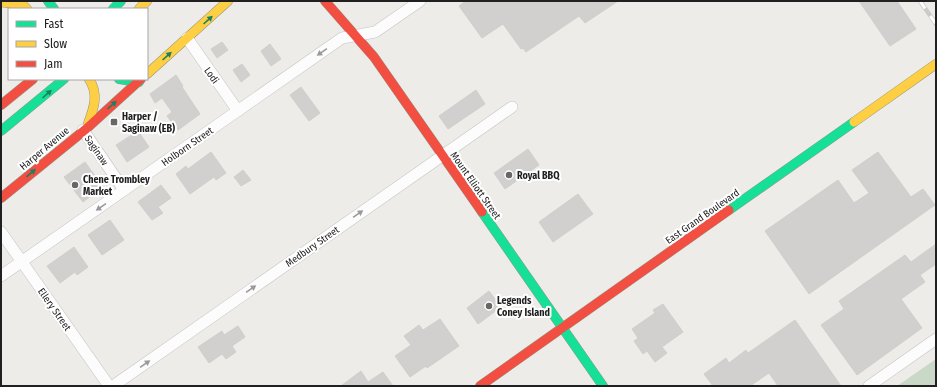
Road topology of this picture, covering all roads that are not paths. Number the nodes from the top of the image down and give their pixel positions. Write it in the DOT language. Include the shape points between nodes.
graph roads {
  1 [pos="228,1"];
  2 [pos="325,1"];
  3 [pos="420,1"];
  4 [pos="1,2"];
  5 [pos="26,8"];
  6 [pos="357,36"];
  7 [pos="187,38"];
  8 [pos="936,64"];
  9 [pos="148,73"];
  10 [pos="32,80"];
  11 [pos="63,80"];
  12 [pos="140,80"];
  13 [pos="91,82"];
  14 [pos="1,105"];
  15 [pos="512,106"];
  16 [pos="238,111"];
  17 [pos="84,129"];
  18 [pos="1,131"];
  19 [pos="442,155"];
  20 [pos="124,190"];
  21 [pos="1,198"];
  22 [pos="1,232"];
  23 [pos="22,261"];
  24 [pos="1,276"];
  25 [pos="562,328"];
  26 [pos="936,339"];
  27 [pos="109,386"];
  28 [pos="113,386"];
  29 [pos="480,386"];
  30 [pos="603,386"];
  31 [pos="869,386"];
  7 -- 1 [label="main road, one-way"];
  2 -- 6 [label="main road, Mount Elliott Street"];
  3 -- 6 [label="street, Holborn Street" via="375,32"];
  4 -- 5 [label="main road"];
  6 -- 16 [label="street, Holborn Street, one-way" via="342,38"];
  6 -- 19 [label="main road, Mount Elliott Street"];
  9 -- 7 [label="main road, one-way"];
  7 -- 16 [label="street, Lodi"];
  8 -- 25 [label="main road, East Grand Boulevard"];
  10 -- 14 [label="main road"];
  18 -- 11 [label="main road, one-way"];
  17 -- 12 [label="main road, Harper Avenue, one-way"];
  13 -- 17 [label="main road" via="96,105"];
  15 -- 19 [label="street, Medbury Street"];
  16 -- 20 [label="street, Holborn Street"];
  17 -- 20 [label="street, Saginaw"];
  21 -- 17 [label="main road, Harper Avenue, one-way"];
  19 -- 25 [label="main road, Mount Elliott Street"];
  28 -- 19 [label="street, Medbury Street, one-way"];
  20 -- 23 [label="street, Holborn Street, one-way"];
  22 -- 23 [label="street, Ellery Street"];
  23 -- 24 [label="street, Holborn Street"];
  23 -- 27 [label="street, Ellery Street"];
  25 -- 29 [label="main road, East Grand Boulevard"];
  25 -- 30 [label="main road, Mount Elliott Street"];
  26 -- 31 [label="street"];
}
